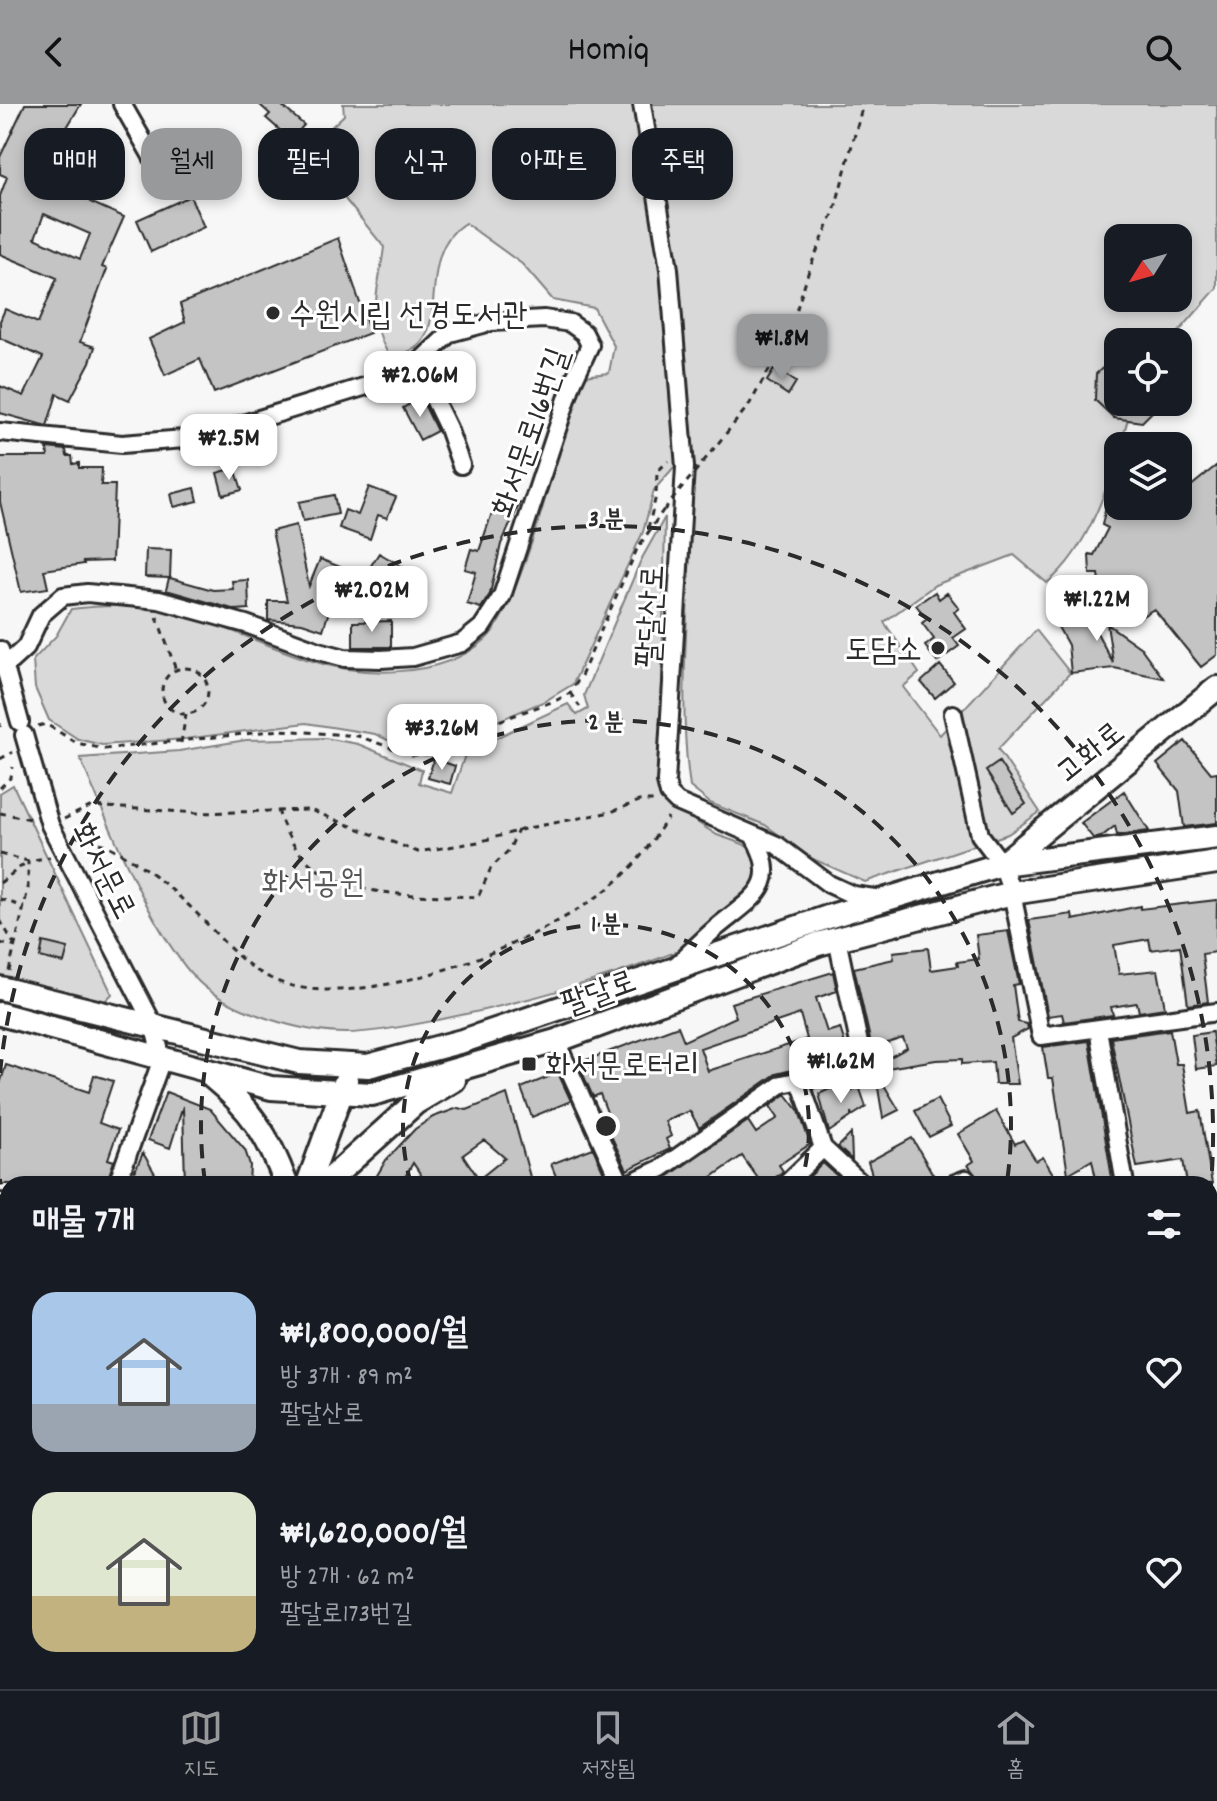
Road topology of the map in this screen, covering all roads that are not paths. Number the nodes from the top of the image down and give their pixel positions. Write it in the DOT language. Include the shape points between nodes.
graph roads {
  1 [pos="122,104"];
  2 [pos="642,104"];
  3 [pos="141,137"];
  4 [pos="417,364"];
  5 [pos="0,432"];
  6 [pos="461,465"];
  7 [pos="2,659"];
  8 [pos="1217,688"];
  9 [pos="953,714"];
  10 [pos="753,835"];
  11 [pos="1217,837"];
  12 [pos="1217,862"];
  13 [pos="1002,864"];
  14 [pos="1012,893"];
  15 [pos="885,899"];
  16 [pos="837,939"];
  17 [pos="668,974"];
  18 [pos="2,988"];
  19 [pos="1217,1012"];
  20 [pos="0,1014"];
  21 [pos="153,1024"];
  22 [pos="1098,1029"];
  23 [pos="556,1041"];
  24 [pos="162,1059"];
  25 [pos="480,1064"];
  26 [pos="350,1066"];
  27 [pos="203,1070"];
  28 [pos="800,1081"];
  29 [pos="343,1093"];
  30 [pos="823,1148"];
  31 [pos="120,1176"];
  32 [pos="283,1176"];
  33 [pos="311,1176"];
  34 [pos="334,1176"];
  35 [pos="617,1176"];
  36 [pos="645,1176"];
  37 [pos="794,1176"];
  38 [pos="853,1176"];
  39 [pos="1124,1176"];
  1 -- 3 [label="street"];
  2 -- 10 [label="street, 팔달산로" via="669,269 685,467 666,782 677,802"];
  4 -- 5 [label="street, 화서문로16번길" via="386,380 197,438 122,444"];
  4 -- 6 [label="street"];
  4 -- 7 [label="street, 화서문로16번길" via="450,333 491,322 570,323 590,345 572,384 502,596 482,627 462,643 413,657 345,658 152,599 87,593 63,596 41,615 26,647"];
  7 -- 21 [label="street, 화서문로" via="50,825"];
  8 -- 13 [label="main road, 고화로"];
  9 -- 13 [label="street" via="980,835"];
  10 -- 15 [label="street, 팔달산로" via="777,845 829,884 853,895"];
  10 -- 17 [label="street" via="766,858 763,886"];
  11 -- 13 [label="main road, 팔달로"];
  12 -- 14 [label="main road, 팔달로"];
  13 -- 14 [label="street"];
  13 -- 15 [label="main road, 팔달로"];
  14 -- 16 [label="main road, 팔달로"];
  14 -- 22 [label="street" via="1041,1036"];
  15 -- 17 [label="main road, 팔달로"];
  16 -- 23 [label="main road, 팔달로"];
  16 -- 28 [label="street" via="864,1067"];
  17 -- 26 [label="main road, 팔달로" via="466,1040"];
  18 -- 21 [label="main road"];
  19 -- 22 [label="street"];
  20 -- 24 [label="main road, 팔달로"];
  21 -- 24 [label="street, 화서문로"];
  21 -- 26 [label="main road" via="299,1062"];
  22 -- 39 [label="street"];
  23 -- 25 [label="main road, 팔달로"];
  23 -- 35 [label="street"];
  24 -- 27 [label="main road, 팔달로"];
  24 -- 31 [label="street"];
  25 -- 29 [label="main road, 팔달로" via="372,1094"];
  25 -- 34 [label="main road" via="415,1103"];
  26 -- 29 [label="main road"];
  27 -- 29 [label="main road, 팔달로" via="271,1088"];
  27 -- 32 [label="main road" via="243,1102 274,1149"];
  28 -- 30 [label="street"];
  28 -- 36 [label="street" via="782,1084"];
  29 -- 33 [label="main road"];
  30 -- 37 [label="street"];
  30 -- 38 [label="street"];
}
